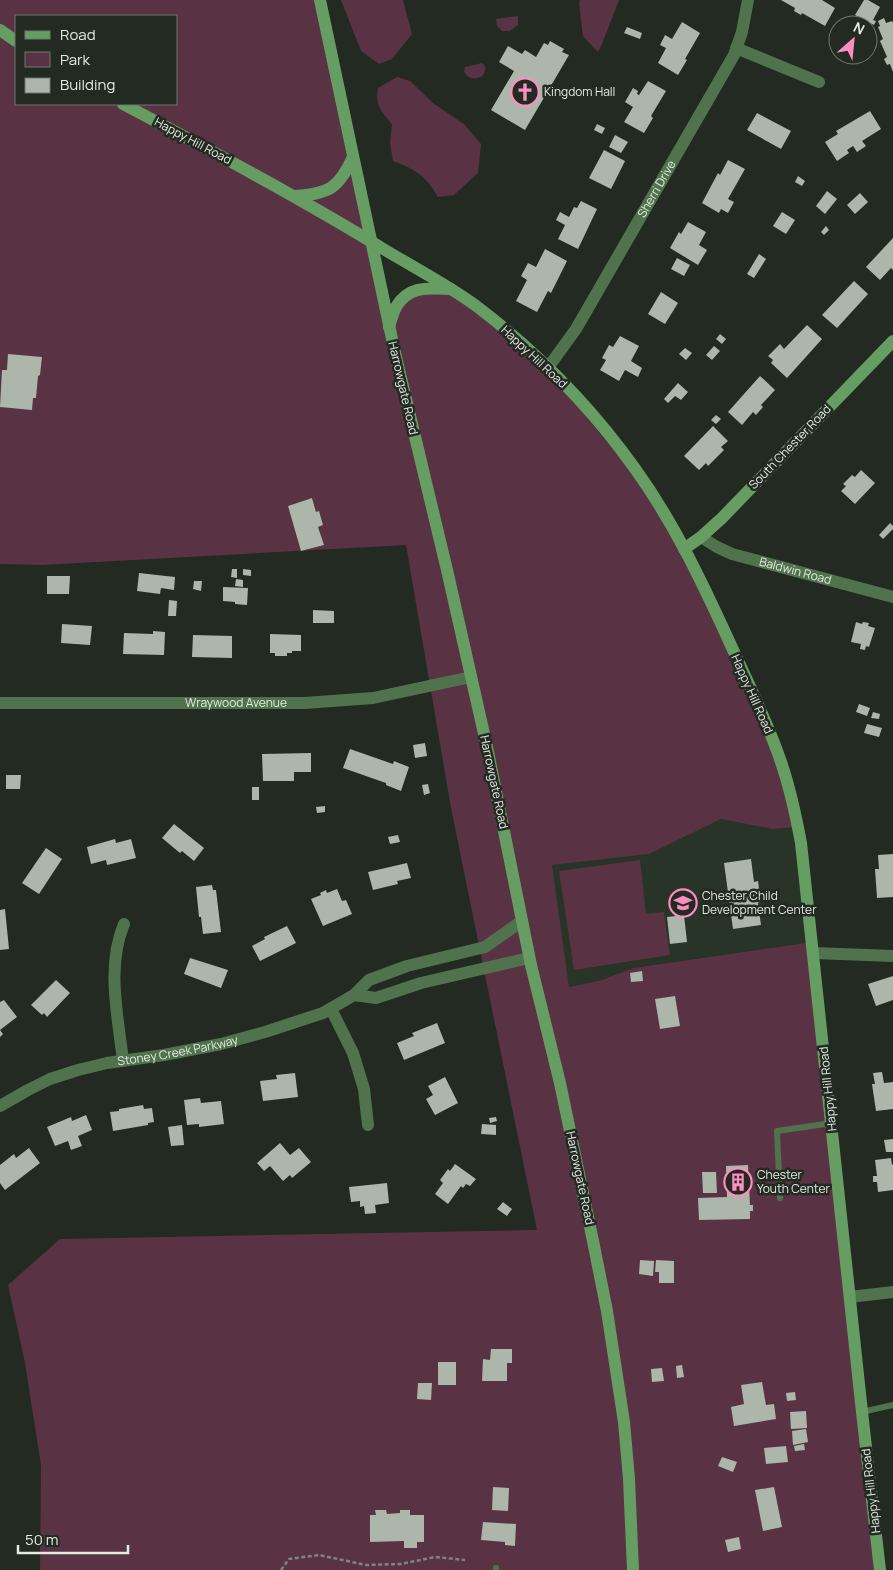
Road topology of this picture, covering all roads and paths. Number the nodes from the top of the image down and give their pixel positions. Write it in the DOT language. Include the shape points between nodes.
graph roads {
  1 [pos="320,0"];
  2 [pos="748,0"];
  3 [pos="0,30"];
  4 [pos="15,40"];
  5 [pos="736,48"];
  6 [pos="819,82"];
  7 [pos="125,105"];
  8 [pos="353,157"];
  9 [pos="295,196"];
  10 [pos="371,241"];
  11 [pos="452,289"];
  12 [pos="389,326"];
  13 [pos="893,341"];
  14 [pos="547,369"];
  15 [pos="701,537"];
  16 [pos="684,548"];
  17 [pos="893,597"];
  18 [pos="471,677"];
  19 [pos="0,703"];
  20 [pos="522,921"];
  21 [pos="124,924"];
  22 [pos="814,953"];
  23 [pos="893,956"];
  24 [pos="530,958"];
  25 [pos="354,995"];
  26 [pos="331,1009"];
  27 [pos="123,1061"];
  28 [pos="0,1106"];
  29 [pos="832,1123"];
  30 [pos="368,1126"];
  31 [pos="780,1198"];
  32 [pos="893,1292"];
  33 [pos="850,1297"];
  34 [pos="893,1405"];
  35 [pos="862,1412"];
  36 [pos="465,1560"];
  37 [pos="281,1570"];
  38 [pos="633,1570"];
  39 [pos="880,1570"];
  1 -- 8 [label="street, Harrowgate Road"];
  2 -- 5 [label="street, Sherri Drive"];
  3 -- 4 [label="street"];
  5 -- 6 [label="street"];
  5 -- 14 [label="street, Sherri Drive" via="596,296"];
  7 -- 9 [label="street, Happy Hill Road"];
  8 -- 9 [label="street" via="345,175 334,187 316,195"];
  8 -- 10 [label="street, Harrowgate Road"];
  9 -- 10 [label="street, Happy Hill Road"];
  10 -- 11 [label="street, Happy Hill Road"];
  10 -- 12 [label="street, Harrowgate Road"];
  11 -- 12 [label="street" via="424,287 409,294 396,307"];
  11 -- 14 [label="street, Happy Hill Road" via="510,334"];
  12 -- 18 [label="street, Harrowgate Road"];
  13 -- 15 [label="street, South Chester Road"];
  14 -- 16 [label="street, Happy Hill Road" via="605,430 636,470"];
  15 -- 16 [label="street, South Chester Road"];
  15 -- 17 [label="street, Baldwin Road" via="732,554"];
  16 -- 22 [label="street, Happy Hill Road" via="724,630 781,762 801,844"];
  18 -- 19 [label="street, Wraywood Avenue" via="373,698 305,704"];
  18 -- 20 [label="street, Harrowgate Road"];
  20 -- 24 [label="street, Harrowgate Road"];
  20 -- 25 [label="street, Stoney Creek Parkway" via="485,947 408,966 369,980"];
  21 -- 27 [label="street" via="117,940 114,979"];
  22 -- 23 [label="street"];
  22 -- 29 [label="street, Happy Hill Road"];
  24 -- 25 [label="street" via="376,998"];
  24 -- 38 [label="street, Harrowgate Road" via="607,1311 624,1422"];
  25 -- 26 [label="street, Stoney Creek Parkway"];
  26 -- 27 [label="street, Stoney Creek Parkway" via="221,1044"];
  26 -- 30 [label="street" via="353,1053 364,1089"];
  27 -- 28 [label="street, Stoney Creek Parkway" via="50,1079"];
  29 -- 31 [label="lane" via="777,1131"];
  29 -- 33 [label="street, Happy Hill Road"];
  32 -- 33 [label="street"];
  33 -- 35 [label="street, Happy Hill Road"];
  34 -- 35 [label="lane"];
  35 -- 39 [label="street, Happy Hill Road"];
  36 -- 37 [label="path" via="435,1557 401,1564 366,1565 320,1555 289,1559"];
}
